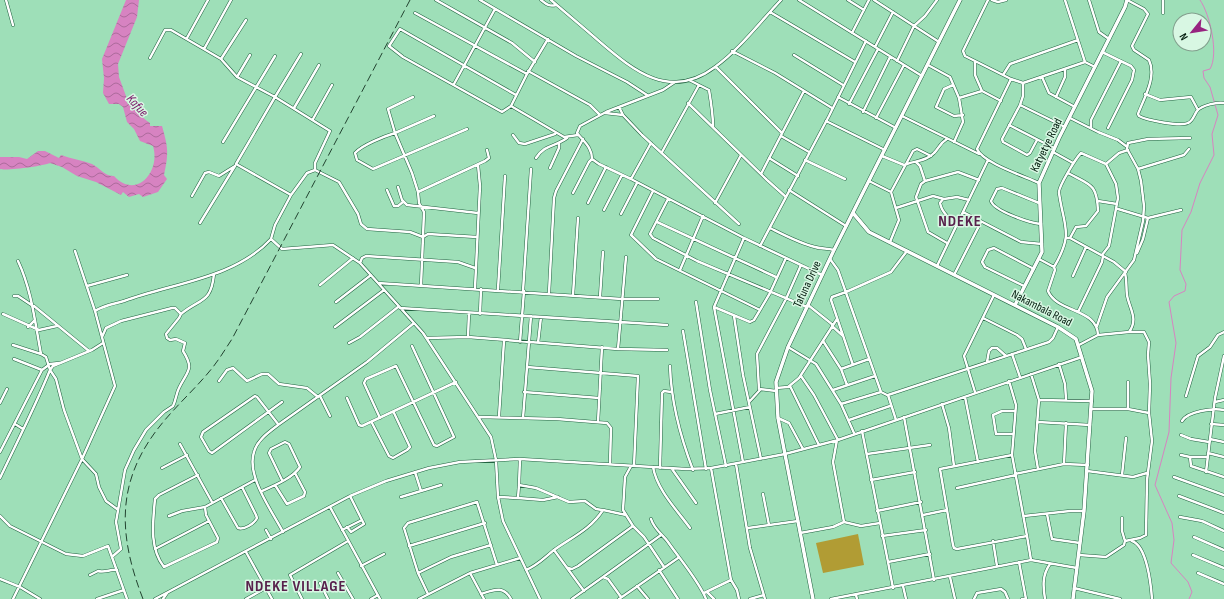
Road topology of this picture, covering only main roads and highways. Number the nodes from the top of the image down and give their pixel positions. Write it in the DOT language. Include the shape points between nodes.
graph roads {
  1 [pos="960,0"];
  2 [pos="1127,0"];
  3 [pos="853,213"];
  4 [pos="1015,305"];
  5 [pos="813,599"];
  6 [pos="1073,599"];
  1 -- 3 [label="main road, Tafuna Drive"];
  2 -- 4 [label="main road, Katyetye Road" via="1039,183 1042,252"];
  3 -- 4 [label="main road, Nakambala Road" via="869,232"];
  3 -- 5 [label="main road, Tafuna Drive" via="788,347 778,373 776,389 778,418"];
  4 -- 6 [label="main road, Nakambala Road" via="1074,336 1091,386 1088,465"];
}
